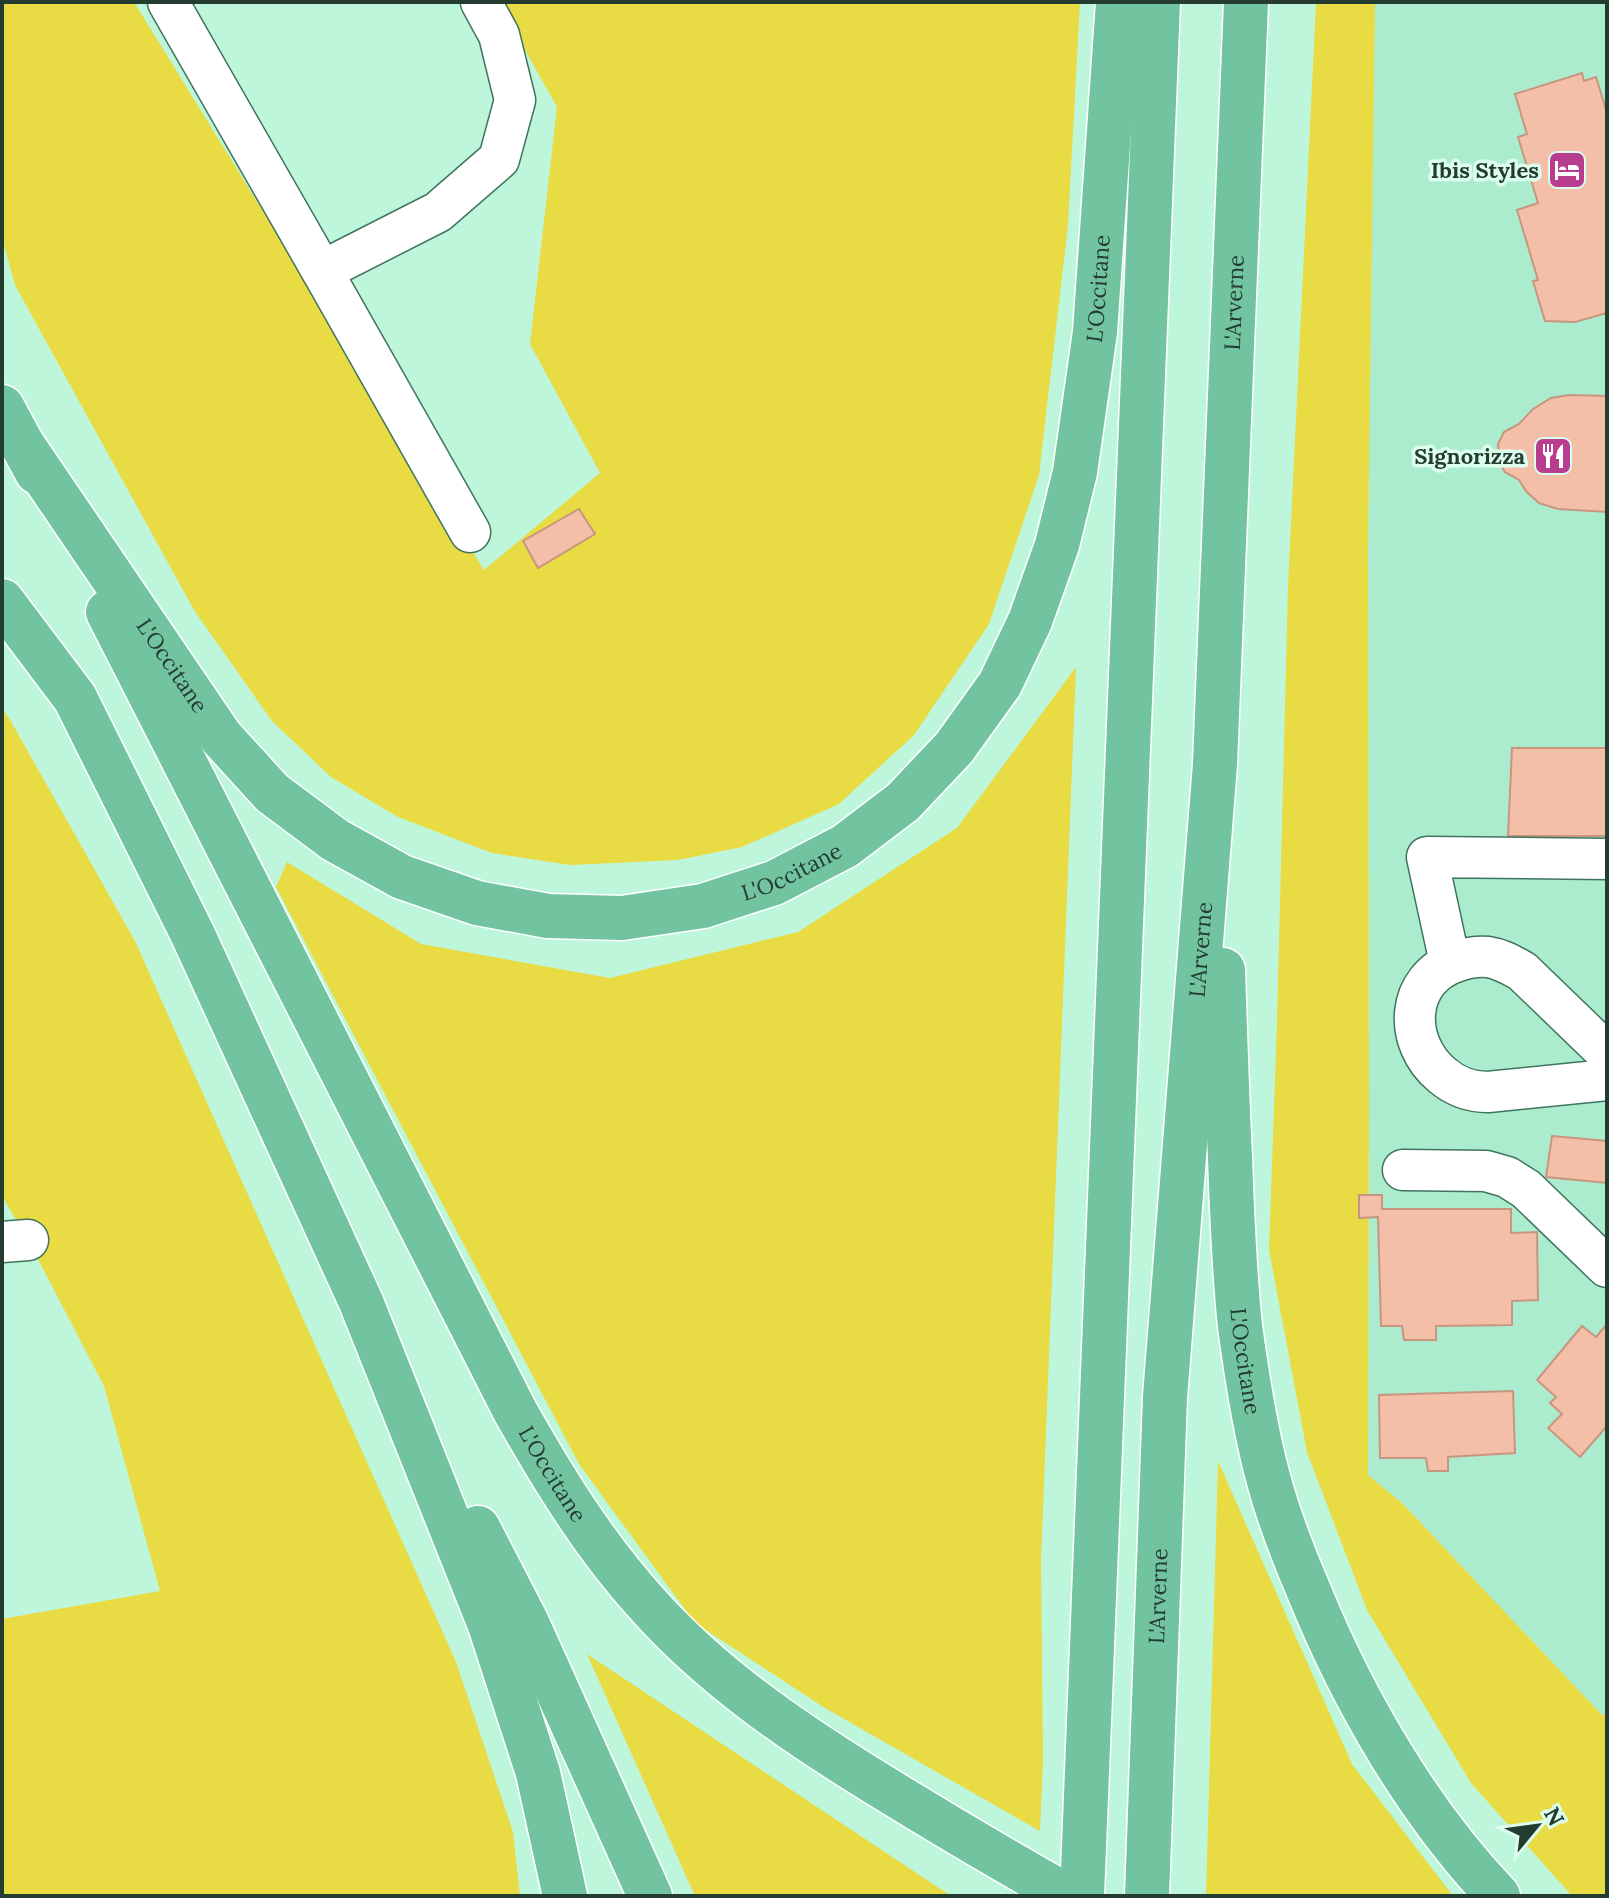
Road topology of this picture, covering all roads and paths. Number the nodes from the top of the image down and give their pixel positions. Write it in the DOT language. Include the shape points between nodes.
graph roads {
  1 [pos="168,2"];
  2 [pos="481,2"];
  3 [pos="1118,2"];
  4 [pos="1158,2"];
  5 [pos="1246,2"];
  6 [pos="322,271"];
  7 [pos="2,407"];
  8 [pos="24,447"];
  9 [pos="470,532"];
  10 [pos="2,601"];
  11 [pos="1215,764"];
  12 [pos="1607,859"];
  13 [pos="1450,963"];
  14 [pos="1607,1053"];
  15 [pos="1607,1080"];
  16 [pos="1403,1170"];
  17 [pos="1607,1267"];
  18 [pos="361,1302"];
  19 [pos="565,1896"];
  20 [pos="650,1896"];
  21 [pos="1067,1896"];
  22 [pos="1082,1896"];
  23 [pos="1147,1896"];
  24 [pos="1498,1896"];
  1 -- 6 [label="street"];
  2 -- 6 [label="street" via="499,35 515,100 499,159 438,212"];
  3 -- 8 [label="highway, L'Occitane" via="1095,332 1077,457 1057,545 1030,621 1000,684 954,748 903,802 845,846 774,883 703,906 622,918 548,916 477,903 402,877 335,840 272,793 221,737"];
  4 -- 22 [label="highway"];
  5 -- 11 [label="highway, L'Arverne"];
  6 -- 9 [label="street"];
  7 -- 8 [label="highway, L'Occitane"];
  8 -- 21 [label="highway, L'Occitane" via="515,1411 611,1562 692,1650 774,1717 948,1828"];
  10 -- 18 [label="highway" via="75,698 193,935"];
  11 -- 23 [label="highway, L'Arverne" via="1165,1397"];
  11 -- 24 [label="highway, L'Occitane" via="1233,1242 1240,1326 1269,1482 1295,1559 1357,1698 1445,1833"];
  12 -- 13 [label="street" via="1427,857"];
  13 -- 14 [label="street" via="1491,957 1522,971"];
  13 -- 15 [label="street" via="1426,982 1415,1012 1420,1048 1452,1083 1479,1092"];
  16 -- 17 [label="street" via="1486,1171 1507,1177"];
  18 -- 19 [label="highway" via="490,1625 538,1773"];
  18 -- 20 [label="highway" via="526,1621"];
}
